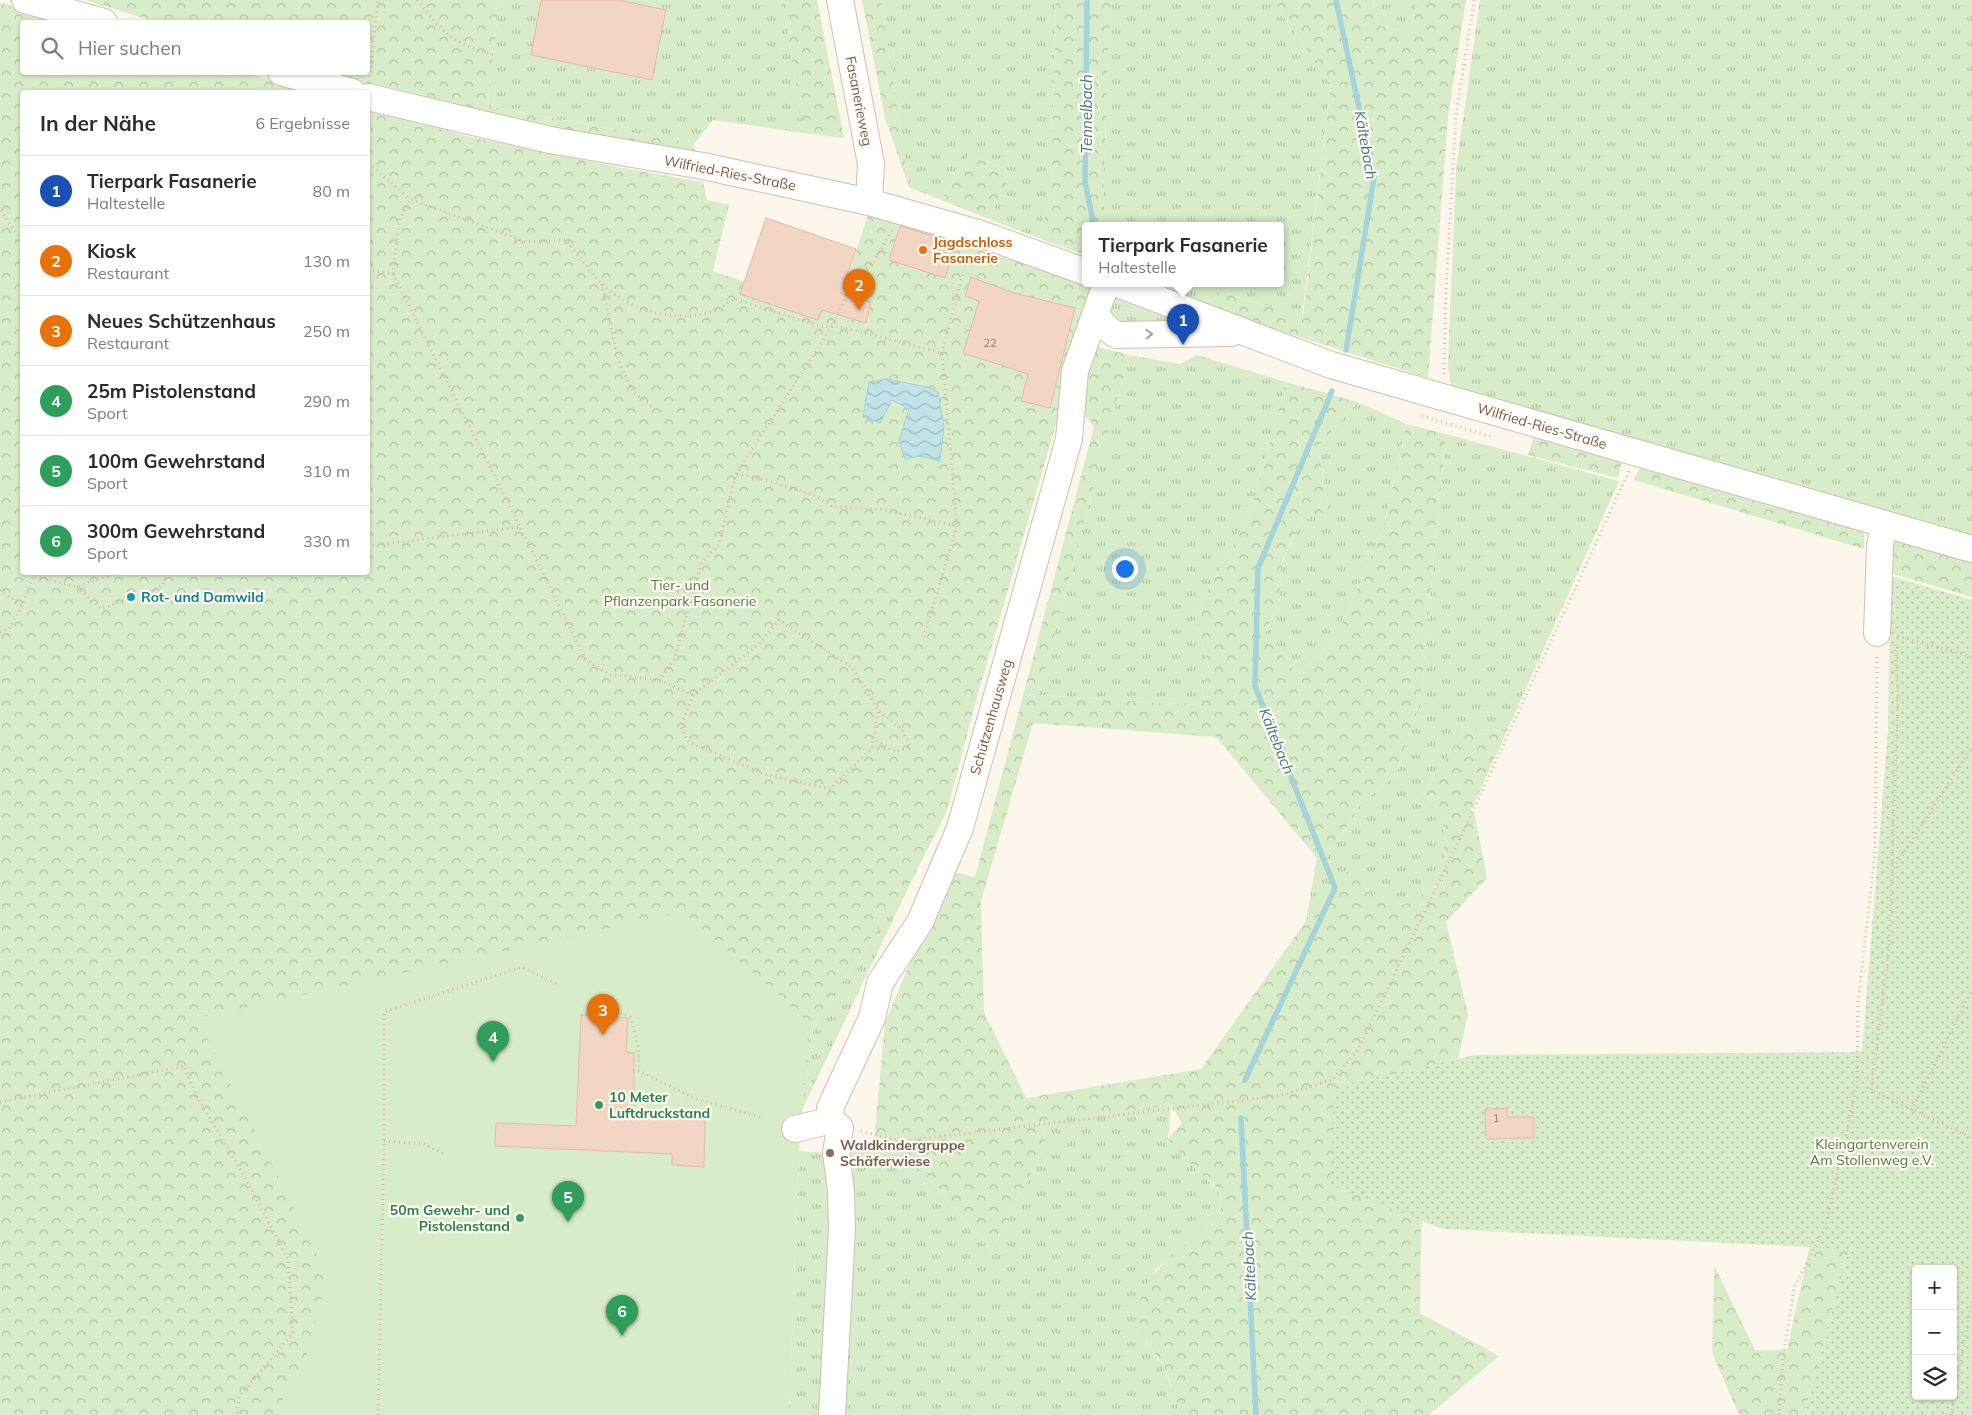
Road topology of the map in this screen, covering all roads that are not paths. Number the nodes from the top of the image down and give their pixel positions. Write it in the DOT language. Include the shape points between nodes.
graph roads {
  1 [pos="25,0"];
  2 [pos="840,0"];
  3 [pos="97,20"];
  4 [pos="291,75"];
  5 [pos="342,90"];
  6 [pos="370,98"];
  7 [pos="869,202"];
  8 [pos="1082,271"];
  9 [pos="1105,287"];
  10 [pos="1126,287"];
  11 [pos="1096,314"];
  12 [pos="1247,333"];
  13 [pos="1884,524"];
  14 [pos="1972,549"];
  15 [pos="1877,633"];
  16 [pos="842,1126"];
  17 [pos="795,1128"];
  18 [pos="832,1415"];
  1 -- 3 [label="street"];
  2 -- 7 [label="street, Fasanerieweg" via="871,164"];
  4 -- 5 [label="street, Wilfried-Ries-Straße"];
  6 -- 7 [label="street, Wilfried-Ries-Straße" via="550,140 703,166"];
  7 -- 8 [label="street, Wilfried-Ries-Straße" via="980,234"];
  9 -- 11 [label="street, Schützenhausweg"];
  10 -- 12 [label="street, Wilfried-Ries-Straße"];
  11 -- 12 [label="street, one-way" via="1116,335"];
  11 -- 16 [label="street, Schützenhausweg" via="1073,380 1069,439 960,828 920,922 880,983 872,1018 830,1108"];
  12 -- 13 [label="street, Wilfried-Ries-Straße" via="1331,365 1444,399"];
  13 -- 14 [label="street, Wilfried-Ries-Straße"];
  13 -- 15 [label="street" via="1880,546"];
  16 -- 17 [label="street"];
  16 -- 18 [label="street, Schützenhausweg" via="836,1153 842,1229"];
}
